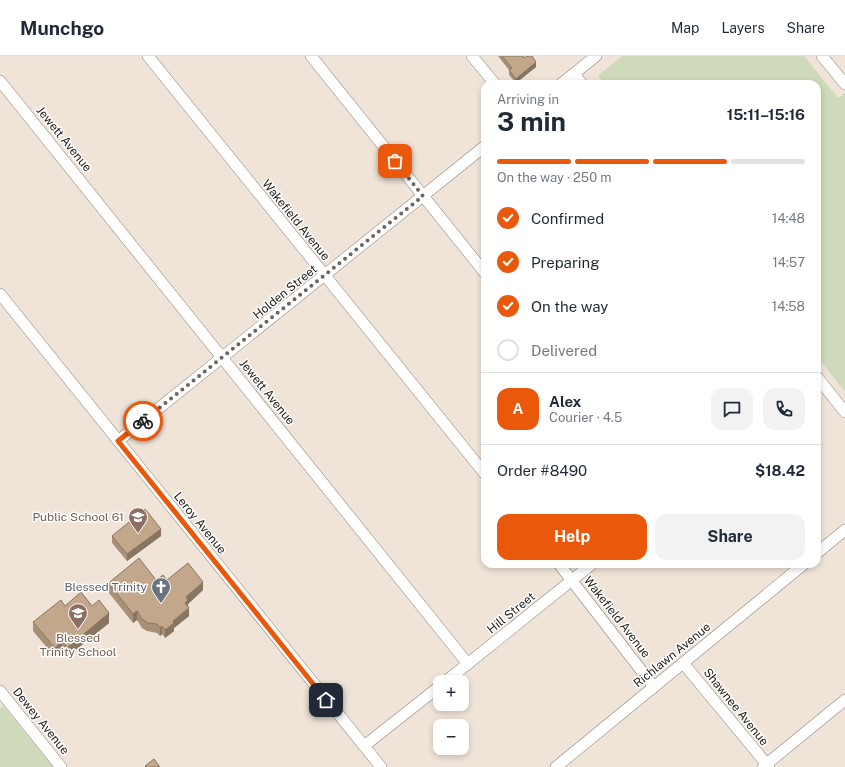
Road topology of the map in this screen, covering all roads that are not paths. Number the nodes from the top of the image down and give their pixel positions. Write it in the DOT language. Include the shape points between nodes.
graph roads {
  1 [pos="148,56"];
  2 [pos="311,56"];
  3 [pos="472,56"];
  4 [pos="596,56"];
  5 [pos="822,56"];
  6 [pos="574,74"];
  7 [pos="0,80"];
  8 [pos="492,80"];
  9 [pos="566,80"];
  10 [pos="579,80"];
  11 [pos="845,84"];
  12 [pos="481,149"];
  13 [pos="423,196"];
  14 [pos="481,268"];
  15 [pos="324,276"];
  16 [pos="0,294"];
  17 [pos="223,358"];
  18 [pos="821,384"];
  19 [pos="845,412"];
  20 [pos="118,441"];
  21 [pos="481,469"];
  22 [pos="845,530"];
  23 [pos="821,550"];
  24 [pos="562,568"];
  25 [pos="587,568"];
  26 [pos="799,568"];
  27 [pos="572,580"];
  28 [pos="684,663"];
  29 [pos="468,664"];
  30 [pos="454,675"];
  31 [pos="654,687"];
  32 [pos="0,691"];
  33 [pos="433,692"];
  34 [pos="845,700"];
  35 [pos="364,746"];
  36 [pos="766,766"];
  37 [pos="61,767"];
  38 [pos="381,767"];
  39 [pos="556,767"];
  1 -- 15 [label="street, Wakefield Avenue"];
  2 -- 13 [label="street"];
  3 -- 8 [label="street"];
  4 -- 6 [label="street"];
  5 -- 11 [label="street"];
  6 -- 9 [label="street"];
  6 -- 10 [label="street"];
  7 -- 17 [label="street, Jewett Avenue"];
  12 -- 13 [label="street, Holden Street"];
  13 -- 14 [label="street"];
  13 -- 15 [label="street, Holden Street"];
  15 -- 17 [label="street, Holden Street"];
  15 -- 21 [label="street, Wakefield Avenue"];
  16 -- 20 [label="street, Leroy Avenue"];
  17 -- 20 [label="street, Holden Street"];
  17 -- 29 [label="street, Jewett Avenue"];
  18 -- 19 [label="street"];
  20 -- 35 [label="street, Leroy Avenue"];
  22 -- 23 [label="street"];
  24 -- 27 [label="street, Wakefield Avenue"];
  25 -- 27 [label="street, Hill Street"];
  26 -- 28 [label="street, Richlawn Avenue"];
  27 -- 29 [label="street, Hill Street"];
  27 -- 31 [label="street, Wakefield Avenue"];
  28 -- 31 [label="street, Richlawn Avenue"];
  28 -- 36 [label="street, Shawnee Avenue"];
  29 -- 30 [label="street, Hill Street"];
  31 -- 39 [label="street, Richlawn Avenue"];
  32 -- 37 [label="street, Dewey Avenue"];
  33 -- 35 [label="street"];
  34 -- 36 [label="street"];
  35 -- 38 [label="street, Leroy Avenue"];
}
